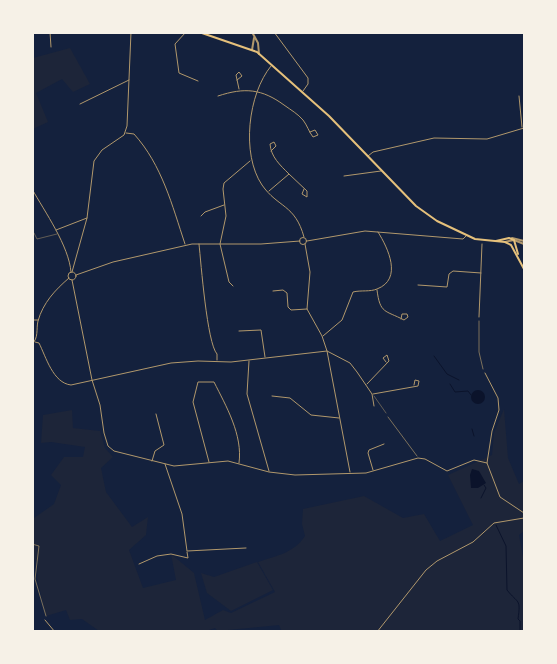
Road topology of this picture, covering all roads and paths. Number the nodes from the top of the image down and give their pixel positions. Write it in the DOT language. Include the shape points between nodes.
graph roads {
  1 [pos="50,32"];
  2 [pos="131,32"];
  3 [pos="186,32"];
  4 [pos="200,32"];
  5 [pos="274,32"];
  6 [pos="253,34"];
  7 [pos="51,47"];
  8 [pos="252,50"];
  9 [pos="259,54"];
  10 [pos="272,65"];
  11 [pos="130,80"];
  12 [pos="237,80"];
  13 [pos="198,81"];
  14 [pos="240,89"];
  15 [pos="259,91"];
  16 [pos="302,93"];
  17 [pos="218,96"];
  18 [pos="519,96"];
  19 [pos="80,104"];
  20 [pos="523,128"];
  21 [pos="126,132"];
  22 [pos="310,132"];
  23 [pos="271,150"];
  24 [pos="368,156"];
  25 [pos="251,161"];
  26 [pos="382,171"];
  27 [pos="288,174"];
  28 [pos="344,176"];
  29 [pos="304,189"];
  30 [pos="32,190"];
  31 [pos="268,192"];
  32 [pos="225,205"];
  33 [pos="201,216"];
  34 [pos="87,218"];
  35 [pos="55,230"];
  36 [pos="378,231"];
  37 [pos="34,233"];
  38 [pos="57,234"];
  39 [pos="467,235"];
  40 [pos="304,237"];
  41 [pos="509,238"];
  42 [pos="514,240"];
  43 [pos="300,241"];
  44 [pos="307,241"];
  45 [pos="524,241"];
  46 [pos="482,242"];
  47 [pos="494,242"];
  48 [pos="505,242"];
  49 [pos="199,243"];
  50 [pos="519,243"];
  51 [pos="220,244"];
  52 [pos="305,244"];
  53 [pos="185,245"];
  54 [pos="511,245"];
  55 [pos="516,246"];
  56 [pos="519,256"];
  57 [pos="524,269"];
  58 [pos="72,272"];
  59 [pos="481,274"];
  60 [pos="76,275"];
  61 [pos="69,278"];
  62 [pos="72,280"];
  63 [pos="418,285"];
  64 [pos="232,286"];
  65 [pos="377,290"];
  66 [pos="273,292"];
  67 [pos="307,309"];
  68 [pos="479,317"];
  69 [pos="401,318"];
  70 [pos="32,320"];
  71 [pos="38,320"];
  72 [pos="239,331"];
  73 [pos="322,336"];
  74 [pos="35,342"];
  75 [pos="32,344"];
  76 [pos="327,351"];
  77 [pos="266,358"];
  78 [pos="250,360"];
  79 [pos="217,362"];
  80 [pos="386,362"];
  81 [pos="485,374"];
  82 [pos="92,380"];
  83 [pos="366,384"];
  84 [pos="414,385"];
  85 [pos="372,394"];
  86 [pos="272,396"];
  87 [pos="374,406"];
  88 [pos="386,413"];
  89 [pos="156,414"];
  90 [pos="339,418"];
  91 [pos="384,444"];
  92 [pos="417,456"];
  93 [pos="152,461"];
  94 [pos="209,462"];
  95 [pos="487,463"];
  96 [pos="165,464"];
  97 [pos="238,464"];
  98 [pos="269,472"];
  99 [pos="373,472"];
  100 [pos="350,473"];
  101 [pos="524,513"];
  102 [pos="524,518"];
  103 [pos="32,544"];
  104 [pos="246,548"];
  105 [pos="187,551"];
  106 [pos="139,564"];
  107 [pos="46,620"];
  108 [pos="54,632"];
  109 [pos="377,632"];
  1 -- 7 [label="street"];
  2 -- 11 [label="street"];
  3 -- 13 [label="street" via="175,44 176,68 179,73"];
  4 -- 8 [label="main road"];
  5 -- 16 [label="street" via="308,78"];
  6 -- 8 [label="street"];
  6 -- 9 [label="street"];
  8 -- 9 [label="main road"];
  9 -- 10 [label="main road"];
  10 -- 15 [label="street"];
  10 -- 16 [label="main road"];
  11 -- 19 [label="street"];
  11 -- 21 [label="street"];
  12 -- 14 [label="street"];
  14 -- 15 [label="street"];
  14 -- 17 [label="street"];
  15 -- 22 [label="street" via="292,111"];
  15 -- 25 [label="street" via="249,132"];
  16 -- 24 [label="main road"];
  18 -- 20 [label="street"];
  20 -- 24 [label="street" via="487,139 422,140"];
  21 -- 34 [label="street" via="102,150 94,162"];
  21 -- 53 [label="street" via="134,134 154,158"];
  23 -- 27 [label="street"];
  24 -- 26 [label="main road"];
  25 -- 31 [label="street"];
  25 -- 32 [label="street" via="224,183"];
  26 -- 28 [label="street"];
  26 -- 39 [label="main road" via="416,206 437,221"];
  27 -- 29 [label="street"];
  27 -- 31 [label="street"];
  30 -- 35 [label="street"];
  31 -- 40 [label="street" via="293,212"];
  32 -- 33 [label="street"];
  32 -- 51 [label="street"];
  34 -- 35 [label="street"];
  34 -- 58 [label="street"];
  35 -- 38 [label="street"];
  36 -- 39 [label="street" via="463,239"];
  36 -- 44 [label="street"];
  36 -- 65 [label="street" via="388,247 391,264 387,280"];
  37 -- 38 [label="lane" via="36,239"];
  38 -- 58 [label="street"];
  39 -- 46 [label="main road"];
  40 -- 43 [label="street"];
  40 -- 44 [label="street"];
  41 -- 42 [label="main road"];
  41 -- 45 [label="street"];
  41 -- 47 [label="main road"];
  42 -- 45 [label="street"];
  42 -- 48 [label="street"];
  42 -- 50 [label="street"];
  42 -- 54 [label="street"];
  42 -- 55 [label="main road"];
  43 -- 51 [label="street"];
  43 -- 52 [label="street"];
  44 -- 52 [label="street"];
  45 -- 50 [label="street"];
  46 -- 47 [label="main road"];
  46 -- 59 [label="street"];
  47 -- 48 [label="main road"];
  48 -- 54 [label="main road"];
  49 -- 51 [label="street"];
  49 -- 53 [label="street"];
  49 -- 79 [label="street"];
  50 -- 55 [label="street"];
  51 -- 64 [label="street"];
  52 -- 67 [label="street" via="310,272"];
  53 -- 60 [label="street" via="113,262"];
  54 -- 56 [label="main road"];
  55 -- 56 [label="main road"];
  56 -- 57 [label="main road"];
  58 -- 60 [label="street"];
  58 -- 61 [label="street"];
  59 -- 63 [label="street" via="453,271 449,274 447,287"];
  59 -- 68 [label="street"];
  60 -- 62 [label="street"];
  61 -- 62 [label="street"];
  61 -- 71 [label="street" via="50,296"];
  62 -- 82 [label="street"];
  65 -- 69 [label="street" via="381,308 387,314"];
  65 -- 73 [label="street" via="353,292 342,320"];
  66 -- 67 [label="street" via="283,290 287,293 291,310"];
  67 -- 73 [label="street"];
  68 -- 81 [label="path" via="480,362"];
  70 -- 71 [label="street"];
  71 -- 74 [label="street"];
  72 -- 77 [label="street" via="261,330"];
  73 -- 76 [label="street"];
  74 -- 75 [label="street"];
  74 -- 82 [label="street" via="39,343 60,381 71,385"];
  76 -- 77 [label="street"];
  76 -- 83 [label="street" via="350,363"];
  76 -- 90 [label="street"];
  77 -- 78 [label="street"];
  78 -- 79 [label="street"];
  78 -- 98 [label="street" via="247,394"];
  79 -- 82 [label="street" via="171,363"];
  80 -- 83 [label="street"];
  81 -- 95 [label="street" via="498,398 499,410"];
  82 -- 93 [label="street" via="108,446 114,451"];
  83 -- 85 [label="street"];
  84 -- 85 [label="street"];
  85 -- 87 [label="street"];
  85 -- 88 [label="lane"];
  86 -- 90 [label="street" via="290,398 311,415"];
  88 -- 92 [label="path"];
  89 -- 93 [label="street" via="164,445 155,451"];
  90 -- 100 [label="street"];
  91 -- 99 [label="street" via="368,453"];
  93 -- 96 [label="street"];
  94 -- 96 [label="street"];
  94 -- 97 [label="street"];
  94 -- 97 [label="street" via="193,402 198,382 214,382 224,401 239,448"];
  95 -- 99 [label="street" via="474,460 447,471 418,458"];
  95 -- 101 [label="street" via="500,497"];
  96 -- 105 [label="street" via="182,514"];
  97 -- 98 [label="street"];
  98 -- 100 [label="street" via="294,475"];
  99 -- 100 [label="street"];
  102 -- 109 [label="street" via="494,522 473,542 437,560"];
  103 -- 107 [label="path" via="40,546 35,579"];
  104 -- 105 [label="street"];
  105 -- 106 [label="street" via="188,558 171,554"];
  107 -- 108 [label="street"];
}
